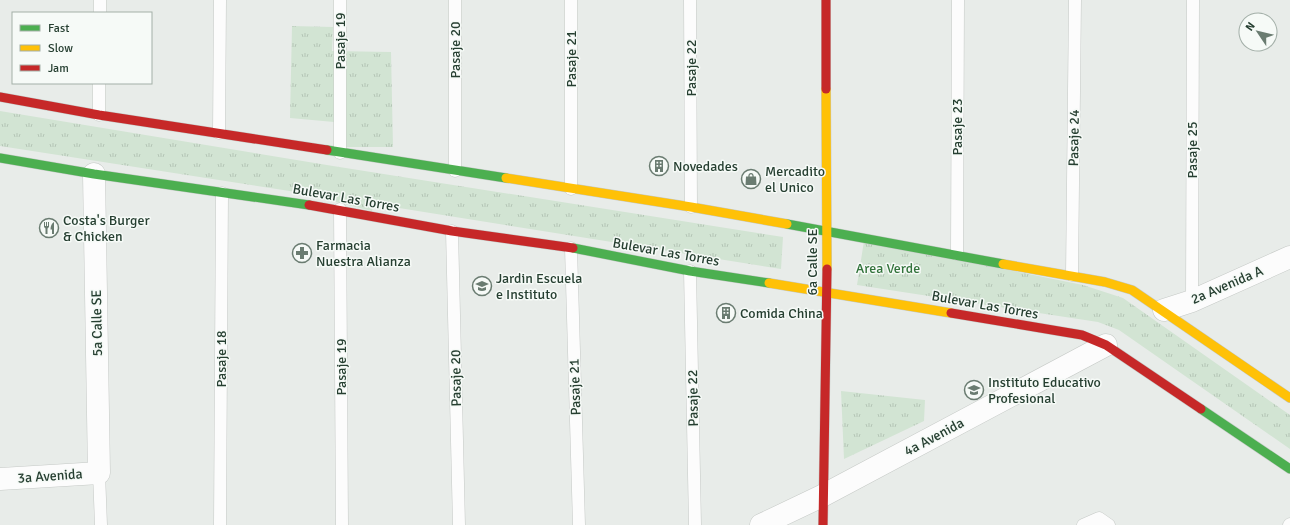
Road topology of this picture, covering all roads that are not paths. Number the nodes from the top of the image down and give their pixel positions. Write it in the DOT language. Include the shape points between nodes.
graph roads {
  1 [pos="100,0"];
  2 [pos="220,0"];
  3 [pos="340,0"];
  4 [pos="455,0"];
  5 [pos="571,0"];
  6 [pos="690,0"];
  7 [pos="826,0"];
  8 [pos="958,0"];
  9 [pos="1075,0"];
  10 [pos="1193,0"];
  11 [pos="100,12"];
  12 [pos="99,84"];
  13 [pos="0,97"];
  14 [pos="99,115"];
  15 [pos="219,133"];
  16 [pos="340,153"];
  17 [pos="0,158"];
  18 [pos="455,172"];
  19 [pos="94,174"];
  20 [pos="571,189"];
  21 [pos="222,193"];
  22 [pos="691,207"];
  23 [pos="340,209"];
  24 [pos="452,231"];
  25 [pos="826,231"];
  26 [pos="571,248"];
  27 [pos="957,254"];
  28 [pos="1290,257"];
  29 [pos="690,271"];
  30 [pos="1072,275"];
  31 [pos="826,292"];
  32 [pos="1192,300"];
  33 [pos="1164,310"];
  34 [pos="1106,345"];
  35 [pos="1290,398"];
  36 [pos="1290,469"];
  37 [pos="99,473"];
  38 [pos="0,479"];
  39 [pos="822,496"];
  40 [pos="101,525"];
  41 [pos="220,525"];
  42 [pos="342,525"];
  43 [pos="459,525"];
  44 [pos="579,525"];
  45 [pos="695,525"];
  46 [pos="760,525"];
  47 [pos="823,525"];
  48 [pos="1083,525"];
  49 [pos="1109,525"];
  1 -- 11 [label="lane"];
  2 -- 15 [label="lane"];
  3 -- 16 [label="lane, Pasaje 19"];
  4 -- 18 [label="lane, Pasaje 20"];
  5 -- 20 [label="lane, Pasaje 21"];
  6 -- 22 [label="lane, Pasaje 22"];
  7 -- 25 [label="street, 6a Calle SE"];
  8 -- 27 [label="lane, Pasaje 23"];
  9 -- 30 [label="lane, Pasaje 24"];
  10 -- 32 [label="lane, Pasaje 25"];
  12 -- 14 [label="lane"];
  13 -- 14 [label="street"];
  14 -- 15 [label="street"];
  15 -- 16 [label="street"];
  16 -- 18 [label="street"];
  17 -- 19 [label="street, Bulevar Las Torres"];
  18 -- 20 [label="street"];
  19 -- 21 [label="street, Bulevar Las Torres"];
  19 -- 37 [label="street, 5a Calle SE"];
  20 -- 22 [label="street"];
  21 -- 23 [label="street, Bulevar Las Torres"];
  21 -- 41 [label="lane, Pasaje 18"];
  22 -- 25 [label="street"];
  23 -- 24 [label="street, Bulevar Las Torres"];
  23 -- 42 [label="lane, Pasaje 19"];
  24 -- 26 [label="street, Bulevar Las Torres"];
  24 -- 43 [label="lane, Pasaje 20"];
  25 -- 27 [label="street"];
  25 -- 31 [label="street, 6a Calle SE"];
  26 -- 29 [label="street, Bulevar Las Torres"];
  26 -- 44 [label="lane, Pasaje 21"];
  27 -- 30 [label="street"];
  28 -- 32 [label="street, 2a Avenida A"];
  29 -- 31 [label="street, Bulevar Las Torres"];
  29 -- 45 [label="lane, Pasaje 22"];
  30 -- 33 [label="street" via="1132,290"];
  31 -- 34 [label="street, Bulevar Las Torres" via="1082,335"];
  31 -- 39 [label="street, 6a Calle SE"];
  32 -- 33 [label="street, 2a Avenida A"];
  33 -- 35 [label="street"];
  34 -- 36 [label="street, Bulevar Las Torres"];
  34 -- 39 [label="street, 4a Avenida"];
  37 -- 38 [label="street, 3a Avenida"];
  37 -- 40 [label="lane"];
  39 -- 46 [label="street, 4a Avenida"];
  39 -- 47 [label="street, 6a Calle SE"];
  48 -- 49 [label="lane" via="1098,518"];
}
